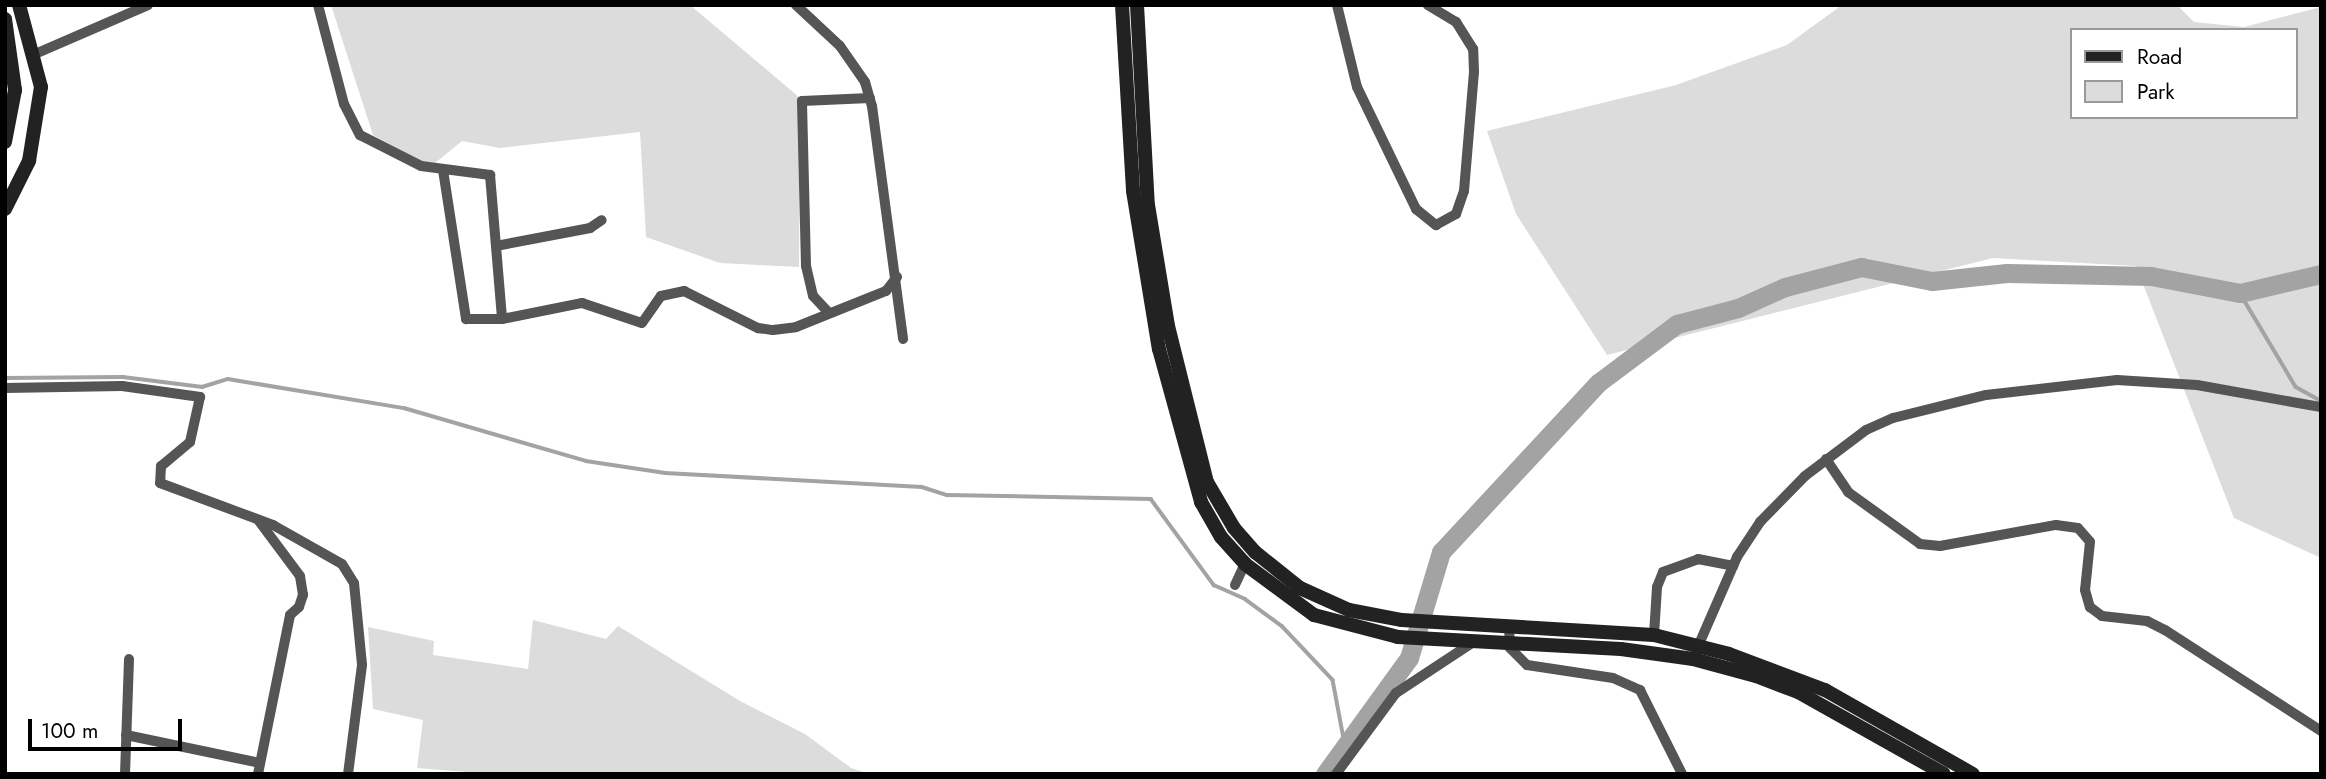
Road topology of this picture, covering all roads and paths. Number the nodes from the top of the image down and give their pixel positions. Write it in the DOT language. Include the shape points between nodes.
graph roads {
  1 [pos="19,5"];
  2 [pos="148,5"];
  3 [pos="318,5"];
  4 [pos="1122,5"];
  5 [pos="1137,5"];
  6 [pos="1337,5"];
  7 [pos="1428,5"];
  8 [pos="802,7"];
  9 [pos="5,19"];
  10 [pos="35,54"];
  11 [pos="870,98"];
  12 [pos="5,142"];
  13 [pos="443,170"];
  14 [pos="1139,176"];
  15 [pos="5,209"];
  16 [pos="602,220"];
  17 [pos="496,246"];
  18 [pos="897,277"];
  19 [pos="829,313"];
  20 [pos="502,319"];
  21 [pos="1162,326"];
  22 [pos="902,339"];
  23 [pos="5,388"];
  24 [pos="2321,407"];
  25 [pos="1826,460"];
  26 [pos="258,520"];
  27 [pos="1245,564"];
  28 [pos="1732,566"];
  29 [pos="1235,585"];
  30 [pos="1509,634"];
  31 [pos="1654,635"];
  32 [pos="1475,641"];
  33 [pos="1695,652"];
  34 [pos="129,659"];
  35 [pos="2321,731"];
  36 [pos="126,735"];
  37 [pos="259,768"];
  38 [pos="125,774"];
  39 [pos="348,774"];
  40 [pos="1336,774"];
  41 [pos="1682,774"];
  42 [pos="1944,774"];
  43 [pos="1973,774"];
  1 -- 10 [label="main road"];
  2 -- 10 [label="street"];
  3 -- 13 [label="street" via="344,104 360,135 421,166"];
  4 -- 14 [label="main road"];
  5 -- 14 [label="main road"];
  6 -- 7 [label="street" via="1347,58 1363,99 1416,209 1436,225 1456,214 1464,191 1474,72 1469,41 1456,22"];
  8 -- 11 [label="street" via="856,64"];
  9 -- 12 [label="main road" via="15,90"];
  10 -- 15 [label="main road" via="41,87 39,125 29,161"];
  11 -- 18 [label="street"];
  11 -- 19 [label="street" via="802,101 806,266 813,296"];
  13 -- 17 [label="street" via="490,175"];
  13 -- 20 [label="street" via="461,310 466,318"];
  14 -- 21 [label="main road"];
  16 -- 17 [label="street" via="590,228"];
  17 -- 20 [label="street"];
  18 -- 19 [label="street" via="886,291"];
  18 -- 22 [label="street"];
  19 -- 20 [label="street" via="796,327 758,328 684,291 661,296 642,323 582,303"];
  21 -- 27 [label="main road" via="1201,502 1221,537"];
  21 -- 30 [label="main road" via="1207,482 1234,528 1255,552 1300,588 1349,610"];
  23 -- 26 [label="street" via="122,386 195,394 202,403 190,442 161,466 157,478 177,492"];
  24 -- 25 [label="street" via="2197,385 2117,380 2049,386 1893,418 1866,430"];
  25 -- 28 [label="street" via="1760,522"];
  25 -- 35 [label="street" via="1847,492 1920,544 1940,547 2056,525 2078,528 2090,542 2084,590 2090,607 2102,617 2147,621 2165,630"];
  26 -- 37 [label="street" via="303,584 299,607 290,615"];
  26 -- 39 [label="street" via="342,564 354,583 362,665"];
  27 -- 29 [label="street"];
  27 -- 32 [label="main road" via="1314,614 1398,637"];
  28 -- 31 [label="street" via="1698,559 1663,572 1657,587"];
  28 -- 33 [label="street"];
  30 -- 31 [label="main road"];
  30 -- 32 [label="main road"];
  30 -- 33 [label="main road"];
  30 -- 41 [label="street" via="1513,653 1527,666 1613,678 1640,690"];
  31 -- 33 [label="main road"];
  32 -- 40 [label="street" via="1396,694"];
  33 -- 42 [label="main road" via="1798,692"];
  33 -- 43 [label="main road" via="1802,679"];
  34 -- 36 [label="street"];
  36 -- 37 [label="street"];
  36 -- 38 [label="street"];
}
